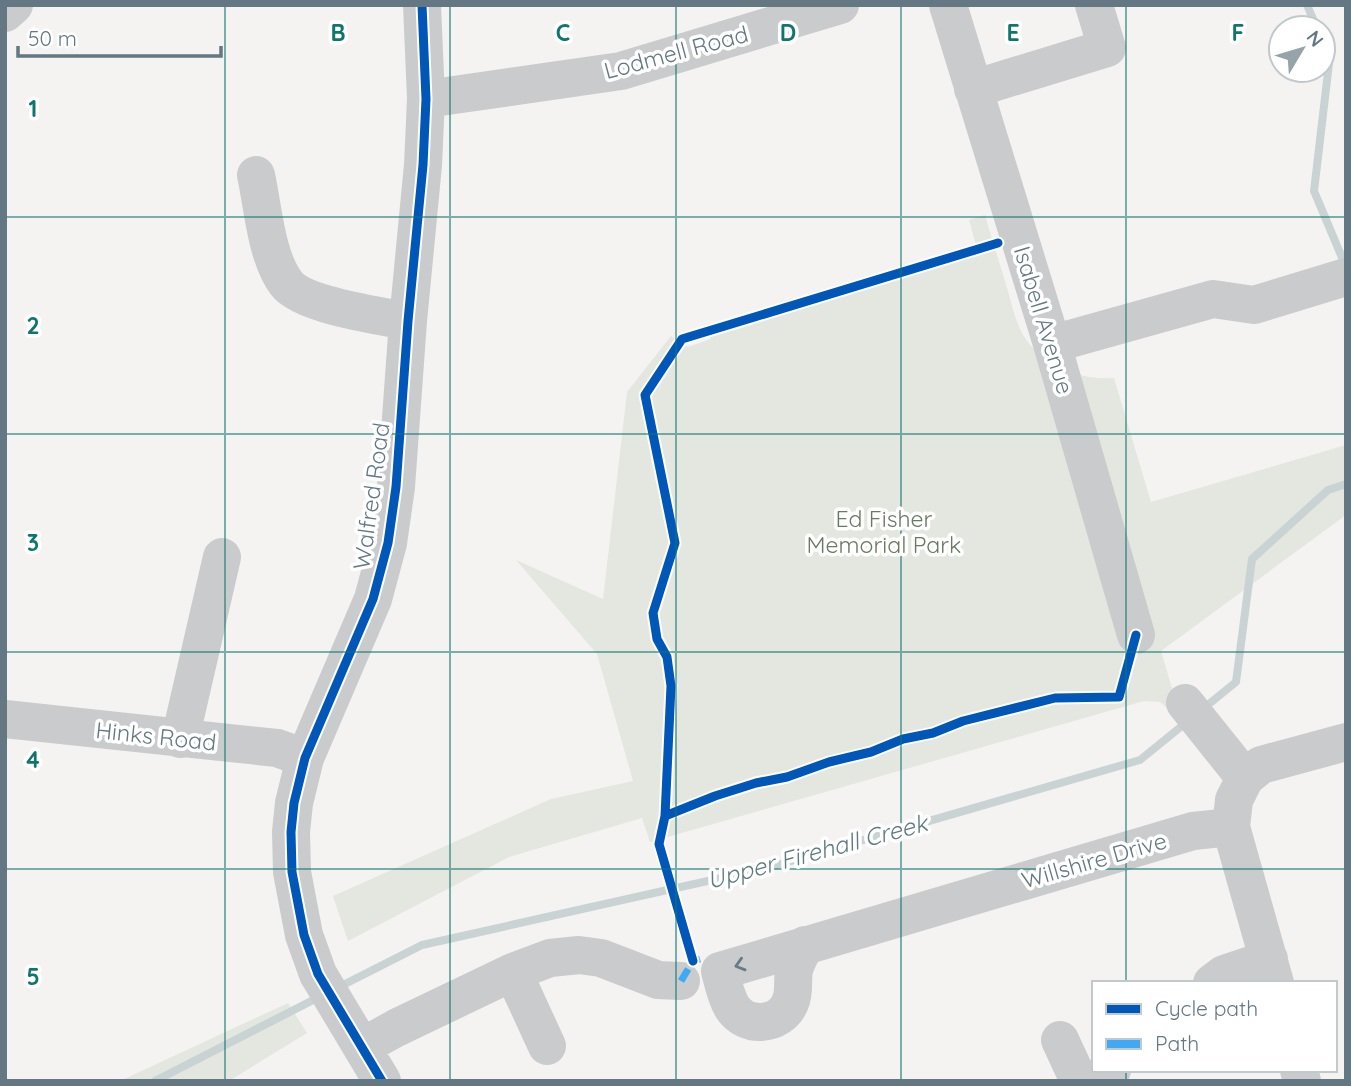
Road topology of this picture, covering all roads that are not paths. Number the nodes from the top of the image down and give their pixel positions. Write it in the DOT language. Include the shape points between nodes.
graph roads {
  1 [pos="14,5"];
  2 [pos="422,5"];
  3 [pos="841,5"];
  4 [pos="948,5"];
  5 [pos="1094,5"];
  6 [pos="5,13"];
  7 [pos="974,89"];
  8 [pos="426,99"];
  9 [pos="256,175"];
  10 [pos="1346,276"];
  11 [pos="408,321"];
  12 [pos="1052,344"];
  13 [pos="222,557"];
  14 [pos="1136,635"];
  15 [pos="1185,703"];
  16 [pos="5,719"];
  17 [pos="180,739"];
  18 [pos="1346,742"];
  19 [pos="305,758"];
  20 [pos="1245,779"];
  21 [pos="1231,827"];
  22 [pos="805,945"];
  23 [pos="1272,971"];
  24 [pos="513,972"];
  25 [pos="681,981"];
  26 [pos="1215,981"];
  27 [pos="1060,1040"];
  28 [pos="547,1046"];
  29 [pos="362,1047"];
  30 [pos="1108,1072"];
  31 [pos="382,1081"];
  32 [pos="1079,1081"];
  33 [pos="1091,1081"];
  1 -- 6 [label="street"];
  2 -- 8 [label="street, Walfred Road"];
  3 -- 8 [label="street, Lodmell Road" via="621,71"];
  4 -- 7 [label="street, Isabell Avenue"];
  5 -- 7 [label="street" via="1107,48"];
  7 -- 12 [label="street, Isabell Avenue"];
  8 -- 11 [label="street, Walfred Road"];
  9 -- 11 [label="street" via="273,259 287,285 312,300"];
  10 -- 12 [label="street" via="1254,305 1213,299"];
  11 -- 19 [label="street, Walfred Road" via="396,487 386,553 373,599"];
  12 -- 14 [label="street, Isabell Avenue"];
  13 -- 17 [label="street"];
  15 -- 20 [label="street"];
  16 -- 17 [label="street, Hinks Road"];
  17 -- 19 [label="street, Hinks Road" via="277,748"];
  18 -- 20 [label="street" via="1261,765"];
  19 -- 29 [label="street, Walfred Road" via="291,832 292,872 304,935 318,974"];
  20 -- 21 [label="street" via="1234,800"];
  21 -- 22 [label="street, Willshire Drive" via="1193,831"];
  21 -- 23 [label="street"];
  23 -- 26 [label="street" via="1224,974"];
  24 -- 25 [label="street" via="551,958 579,955 601,958 658,980"];
  24 -- 28 [label="street"];
  24 -- 29 [label="street"];
  27 -- 32 [label="street"];
  29 -- 31 [label="street, Walfred Road"];
  30 -- 33 [label="street"];
}
